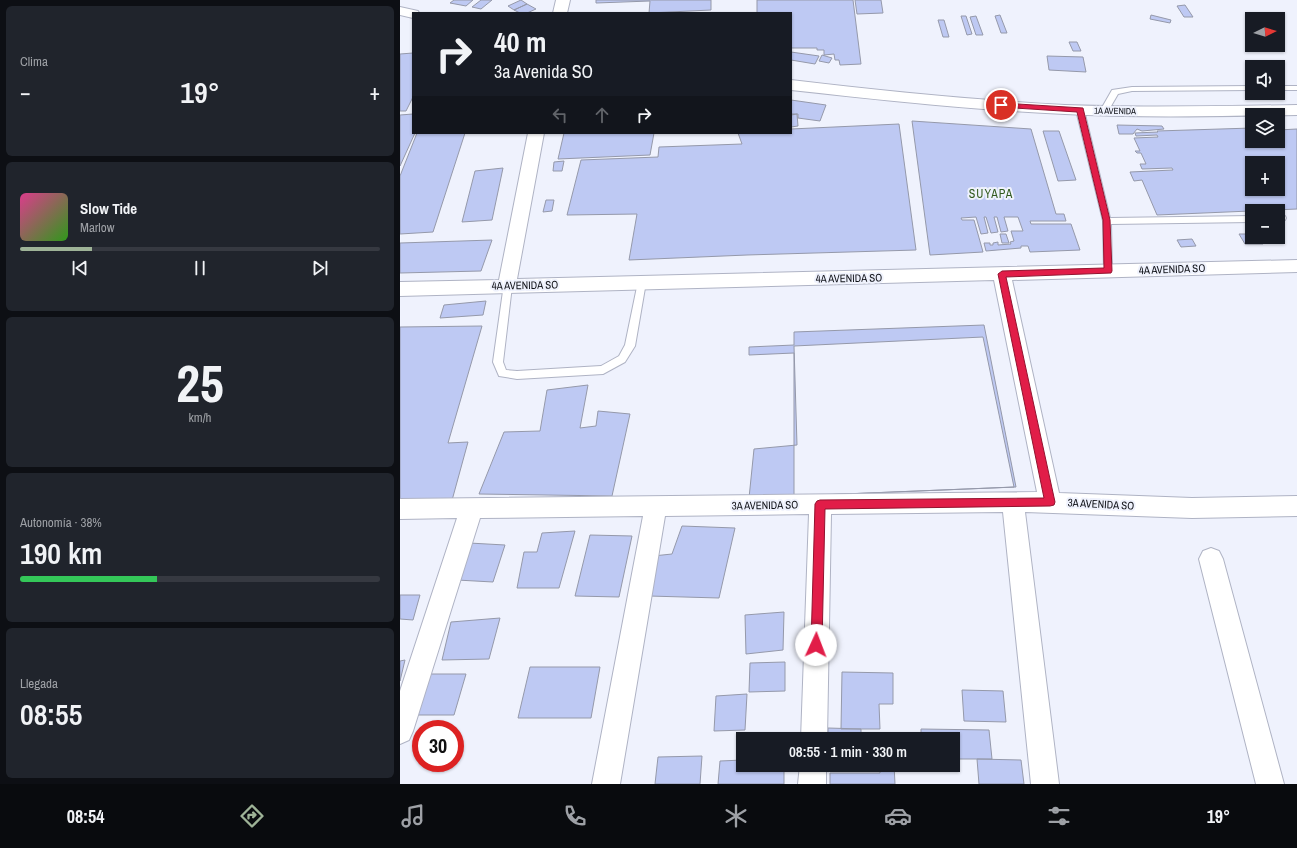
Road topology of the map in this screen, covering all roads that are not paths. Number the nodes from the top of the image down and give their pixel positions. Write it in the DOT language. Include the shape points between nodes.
graph roads {
  1 [pos="563,0"];
  2 [pos="400,11"];
  3 [pos="560,12"];
  4 [pos="412,14"];
  5 [pos="792,85"];
  6 [pos="1245,88"];
  7 [pos="1285,88"];
  8 [pos="1297,88"];
  9 [pos="1080,110"];
  10 [pos="1297,110"];
  11 [pos="1104,111"];
  12 [pos="536,134"];
  13 [pos="1245,218"];
  14 [pos="1107,220"];
  15 [pos="1297,266"];
  16 [pos="1108,271"];
  17 [pos="1002,274"];
  18 [pos="642,282"];
  19 [pos="507,286"];
  20 [pos="400,289"];
  21 [pos="1012,502"];
  22 [pos="1050,502"];
  23 [pos="820,504"];
  24 [pos="656,506"];
  25 [pos="1297,506"];
  26 [pos="472,508"];
  27 [pos="400,509"];
  28 [pos="1211,558"];
  29 [pos="400,731"];
  30 [pos="814,732"];
  31 [pos="813,772"];
  32 [pos="606,784"];
  33 [pos="812,784"];
  34 [pos="1045,784"];
  35 [pos="1270,784"];
  1 -- 3 [label="street"];
  2 -- 4 [label="street"];
  5 -- 9 [label="street, 1A AVENIDA" via="892,97"];
  6 -- 11 [label="lane" via="1132,89 1115,92"];
  7 -- 8 [label="lane"];
  9 -- 11 [label="street, 1A AVENIDA"];
  9 -- 14 [label="lane"];
  10 -- 11 [label="street, 1A AVENIDA"];
  12 -- 19 [label="street"];
  13 -- 14 [label="lane"];
  14 -- 16 [label="lane"];
  15 -- 16 [label="street, 4A AVENIDA SO"];
  16 -- 17 [label="street, 4A AVENIDA SO"];
  17 -- 18 [label="street, 4A AVENIDA SO"];
  17 -- 22 [label="street"];
  18 -- 19 [label="street, 4A AVENIDA SO"];
  18 -- 19 [label="lane" via="630,346 622,359 603,370 517,375 502,373 498,362"];
  19 -- 20 [label="street, 4A AVENIDA SO"];
  21 -- 22 [label="street, 3A AVENIDA SO"];
  21 -- 23 [label="street, 3A AVENIDA SO"];
  21 -- 34 [label="street"];
  22 -- 25 [label="street, 3A AVENIDA SO" via="1192,508"];
  23 -- 24 [label="street, 3A AVENIDA SO"];
  23 -- 30 [label="street"];
  24 -- 26 [label="street, 3A AVENIDA SO"];
  24 -- 32 [label="street"];
  26 -- 27 [label="street, 3A AVENIDA SO"];
  26 -- 29 [label="street"];
  28 -- 35 [label="street"];
  31 -- 33 [label="street"];
}
